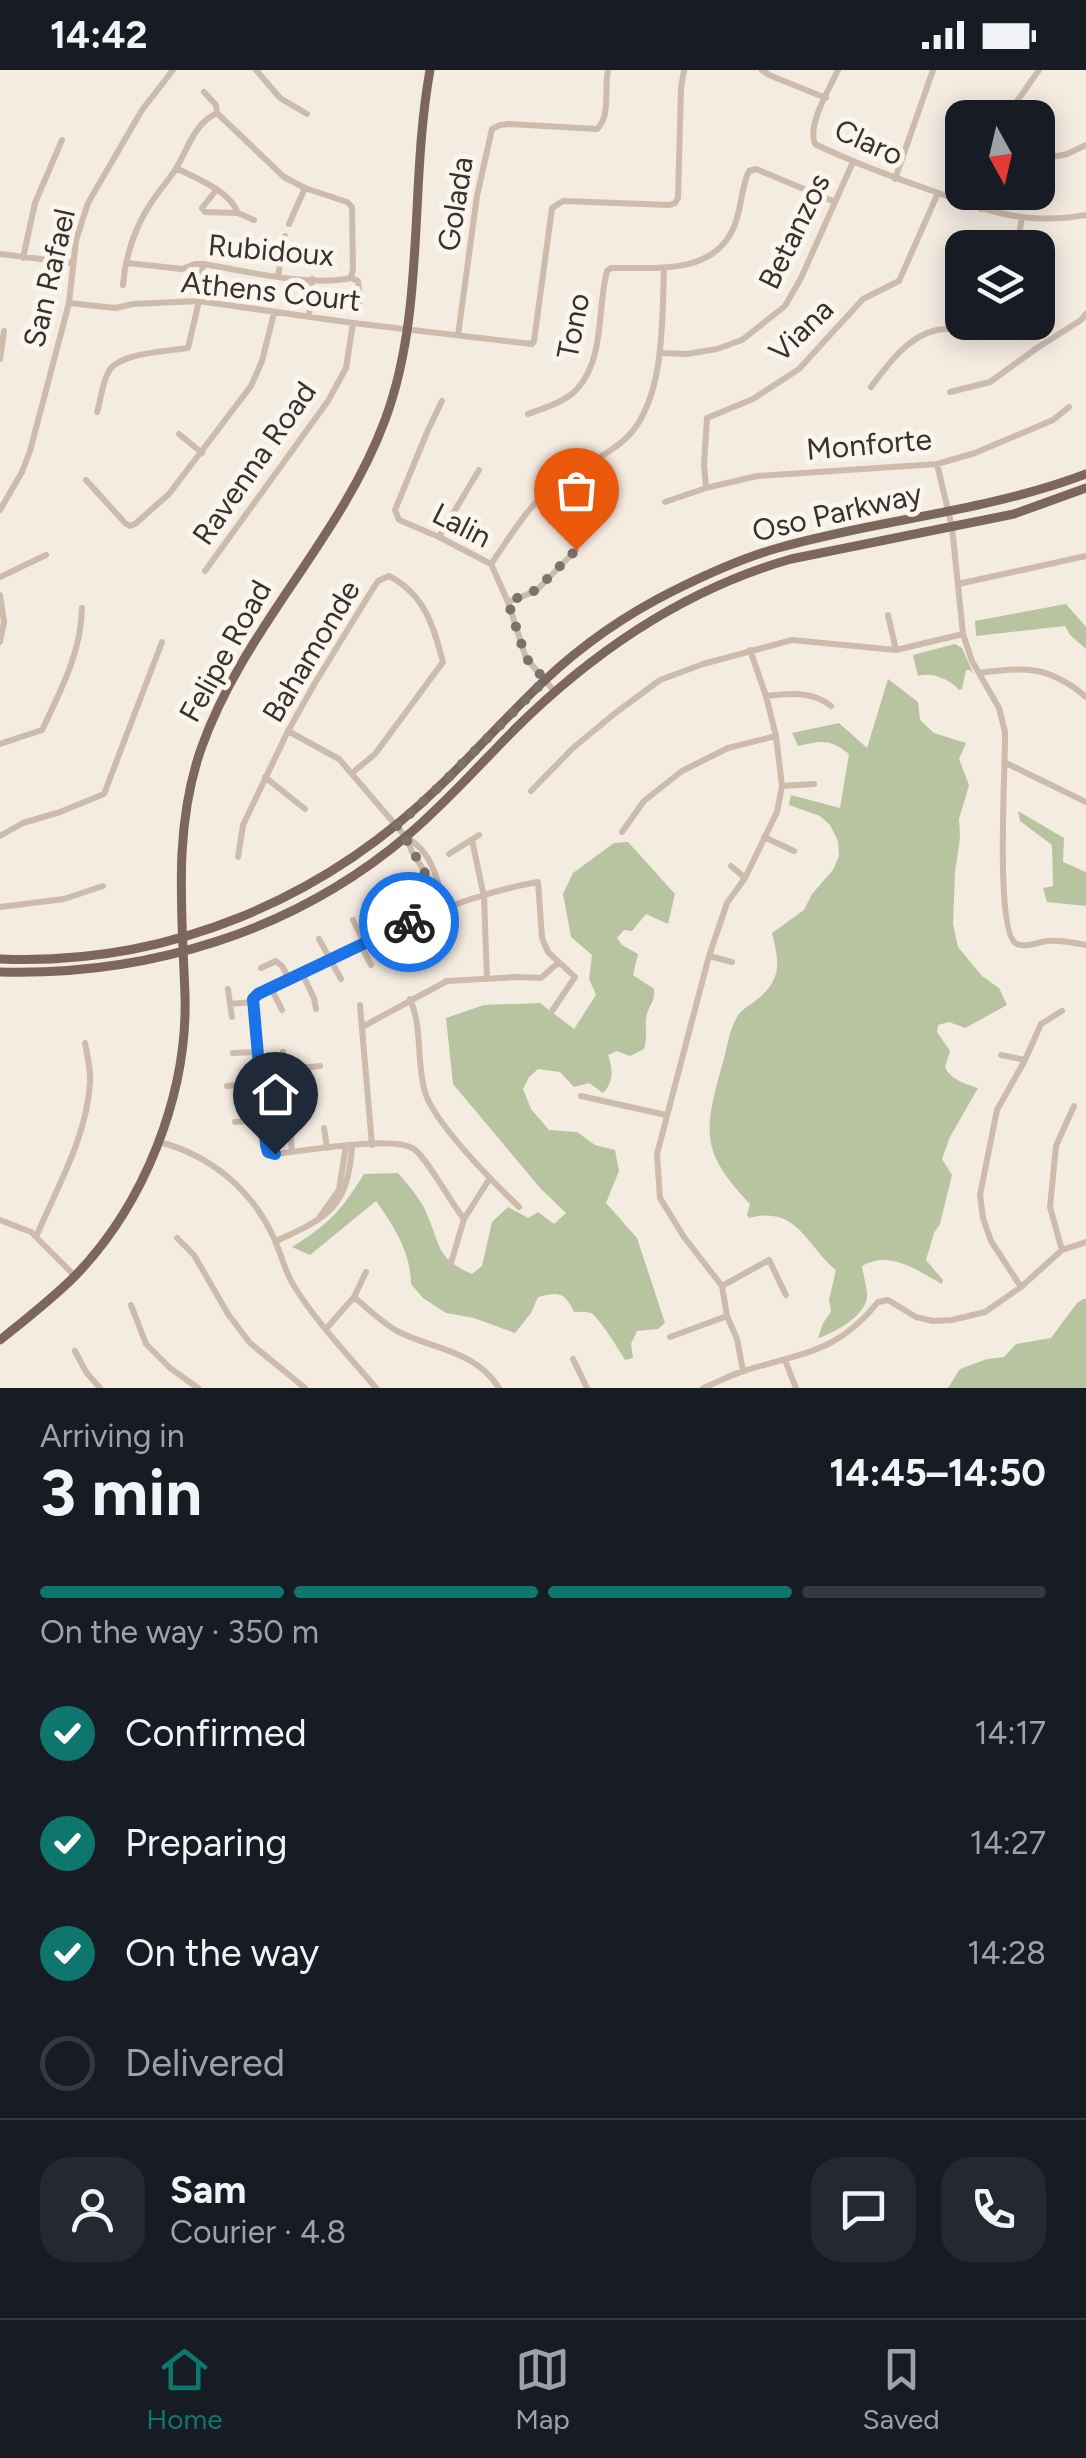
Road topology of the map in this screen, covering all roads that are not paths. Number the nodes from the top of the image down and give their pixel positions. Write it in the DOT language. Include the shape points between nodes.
graph roads {
  1 [pos="173,70"];
  2 [pos="256,70"];
  3 [pos="430,70"];
  4 [pos="608,70"];
  5 [pos="684,70"];
  6 [pos="762,70"];
  7 [pos="838,70"];
  8 [pos="932,70"];
  9 [pos="1039,70"];
  10 [pos="204,92"];
  11 [pos="826,98"];
  12 [pos="1017,100"];
  13 [pos="217,113"];
  14 [pos="306,114"];
  15 [pos="62,140"];
  16 [pos="1086,145"];
  17 [pos="1055,156"];
  18 [pos="852,162"];
  19 [pos="176,168"];
  20 [pos="895,179"];
  21 [pos="305,188"];
  22 [pos="217,189"];
  23 [pos="938,193"];
  24 [pos="945,196"];
  25 [pos="835,202"];
  26 [pos="981,210"];
  27 [pos="238,213"];
  28 [pos="1086,215"];
  29 [pos="1022,217"];
  30 [pos="254,220"];
  31 [pos="290,224"];
  32 [pos="1020,230"];
  33 [pos="285,236"];
  34 [pos="0,254"];
  35 [pos="23,258"];
  36 [pos="72,262"];
  37 [pos="128,263"];
  38 [pos="203,264"];
  39 [pos="664,269"];
  40 [pos="278,276"];
  41 [pos="350,278"];
  42 [pos="312,280"];
  43 [pos="123,285"];
  44 [pos="360,300"];
  45 [pos="199,301"];
  46 [pos="69,303"];
  47 [pos="274,313"];
  48 [pos="1086,314"];
  49 [pos="309,317"];
  50 [pos="353,323"];
  51 [pos="409,328"];
  52 [pos="945,329"];
  53 [pos="4,331"];
  54 [pos="458,335"];
  55 [pos="662,352"];
  56 [pos="0,359"];
  57 [pos="871,387"];
  58 [pos="950,392"];
  59 [pos="442,402"];
  60 [pos="1068,407"];
  61 [pos="98,412"];
  62 [pos="528,414"];
  63 [pos="180,434"];
  64 [pos="202,453"];
  65 [pos="937,464"];
  66 [pos="479,470"];
  67 [pos="1086,474"];
  68 [pos="86,480"];
  69 [pos="706,488"];
  70 [pos="1086,488"];
  71 [pos="664,502"];
  72 [pos="0,510"];
  73 [pos="949,513"];
  74 [pos="952,527"];
  75 [pos="439,536"];
  76 [pos="576,550"];
  77 [pos="46,555"];
  78 [pos="1086,556"];
  79 [pos="492,564"];
  80 [pos="206,570"];
  81 [pos="0,577"];
  82 [pos="958,584"];
  83 [pos="0,595"];
  84 [pos="508,602"];
  85 [pos="82,608"];
  86 [pos="888,614"];
  87 [pos="2,622"];
  88 [pos="963,634"];
  89 [pos="0,642"];
  90 [pos="162,642"];
  91 [pos="750,650"];
  92 [pos="896,650"];
  93 [pos="979,673"];
  94 [pos="545,680"];
  95 [pos="556,692"];
  96 [pos="766,696"];
  97 [pos="1086,696"];
  98 [pos="831,706"];
  99 [pos="288,731"];
  100 [pos="776,736"];
  101 [pos="0,744"];
  102 [pos="1006,763"];
  103 [pos="352,772"];
  104 [pos="265,778"];
  105 [pos="814,784"];
  106 [pos="782,786"];
  107 [pos="531,791"];
  108 [pos="1086,802"];
  109 [pos="305,810"];
  110 [pos="397,826"];
  111 [pos="622,832"];
  112 [pos="0,836"];
  113 [pos="406,837"];
  114 [pos="764,837"];
  115 [pos="794,851"];
  116 [pos="449,854"];
  117 [pos="238,857"];
  118 [pos="730,866"];
  119 [pos="745,878"];
  120 [pos="103,886"];
  121 [pos="484,896"];
  122 [pos="382,898"];
  123 [pos="0,907"];
  124 [pos="442,910"];
  125 [pos="353,920"];
  126 [pos="400,926"];
  127 [pos="181,938"];
  128 [pos="319,938"];
  129 [pos="438,940"];
  130 [pos="363,945"];
  131 [pos="1086,945"];
  132 [pos="413,946"];
  133 [pos="403,951"];
  134 [pos="182,954"];
  135 [pos="709,956"];
  136 [pos="331,958"];
  137 [pos="0,959"];
  138 [pos="732,962"];
  139 [pos="558,963"];
  140 [pos="371,965"];
  141 [pos="260,968"];
  142 [pos="0,972"];
  143 [pos="302,973"];
  144 [pos="341,979"];
  145 [pos="487,979"];
  146 [pos="290,980"];
  147 [pos="271,988"];
  148 [pos="228,989"];
  149 [pos="410,999"];
  150 [pos="252,1002"];
  151 [pos="230,1004"];
  152 [pos="360,1005"];
  153 [pos="316,1009"];
  154 [pos="282,1010"];
  155 [pos="1062,1011"];
  156 [pos="552,1012"];
  157 [pos="232,1017"];
  158 [pos="362,1027"];
  159 [pos="85,1043"];
  160 [pos="257,1052"];
  161 [pos="283,1052"];
  162 [pos="233,1053"];
  163 [pos="1001,1055"];
  164 [pos="1025,1060"];
  165 [pos="320,1066"];
  166 [pos="285,1070"];
  167 [pos="258,1072"];
  168 [pos="260,1084"];
  169 [pos="227,1086"];
  170 [pos="286,1088"];
  171 [pos="581,1096"];
  172 [pos="1074,1106"];
  173 [pos="666,1115"];
  174 [pos="263,1120"];
  175 [pos="235,1122"];
  176 [pos="324,1128"];
  177 [pos="290,1130"];
  178 [pos="159,1142"];
  179 [pos="372,1144"];
  180 [pos="349,1146"];
  181 [pos="327,1148"];
  182 [pos="292,1152"];
  183 [pos="490,1178"];
  184 [pos="519,1207"];
  185 [pos="464,1219"];
  186 [pos="0,1220"];
  187 [pos="36,1237"];
  188 [pos="177,1238"];
  189 [pos="276,1241"];
  190 [pos="1086,1242"];
  191 [pos="1062,1250"];
  192 [pos="451,1263"];
  193 [pos="366,1272"];
  194 [pos="75,1276"];
  195 [pos="722,1286"];
  196 [pos="1021,1287"];
  197 [pos="786,1295"];
  198 [pos="354,1297"];
  199 [pos="131,1305"];
  200 [pos="727,1316"];
  201 [pos="326,1329"];
  202 [pos="670,1338"];
  203 [pos="0,1340"];
  204 [pos="75,1351"];
  205 [pos="573,1359"];
  206 [pos="785,1360"];
  207 [pos="743,1370"];
  208 [pos="100,1388"];
  209 [pos="198,1388"];
  210 [pos="305,1388"];
  211 [pos="376,1388"];
  212 [pos="498,1388"];
  213 [pos="587,1388"];
  214 [pos="703,1388"];
  215 [pos="796,1388"];
  1 -- 36 [label="street, San Rafael" via="96,186"];
  2 -- 14 [label="street" via="280,98"];
  3 -- 51 [label="main road, Felipe Road"];
  4 -- 54 [label="street, Golada" via="603,126 492,129"];
  5 -- 54 [label="street, Athens Court" via="676,203 556,204 534,341"];
  6 -- 11 [label="street"];
  7 -- 11 [label="street"];
  8 -- 20 [label="street"];
  9 -- 12 [label="street"];
  10 -- 13 [label="street"];
  11 -- 18 [label="street, Claro" via="813,125 815,144"];
  13 -- 19 [label="street" via="194,133"];
  13 -- 21 [label="street" via="284,177"];
  15 -- 35 [label="street" via="34,204"];
  16 -- 17 [label="street"];
  18 -- 20 [label="street, Claro"];
  18 -- 25 [label="street, Betanzos"];
  19 -- 22 [label="street"];
  19 -- 37 [label="street" via="148,206"];
  20 -- 23 [label="street, Claro"];
  21 -- 31 [label="street"];
  21 -- 41 [label="street" via="352,207"];
  22 -- 27 [label="street"];
  22 -- 27 [label="street" via="205,212"];
  23 -- 24 [label="street, Claro"];
  23 -- 69 [label="street, Viana" via="899,282 863,299 799,369 707,418"];
  25 -- 39 [label="street" via="752,170 726,241 706,257"];
  25 -- 55 [label="street, Betanzos" via="784,306 742,340 687,354"];
  26 -- 29 [label="street, Claro"];
  27 -- 30 [label="street"];
  28 -- 29 [label="street, Claro"];
  29 -- 32 [label="street"];
  33 -- 40 [label="street"];
  34 -- 35 [label="street"];
  35 -- 36 [label="street"];
  36 -- 46 [label="street, San Rafael"];
  37 -- 38 [label="street, Rubidoux" via="182,269"];
  37 -- 43 [label="street"];
  38 -- 40 [label="street, Rubidoux"];
  38 -- 45 [label="street"];
  39 -- 55 [label="street"];
  39 -- 62 [label="street, Tono" via="607,270 588,373 577,390"];
  40 -- 42 [label="street, Rubidoux"];
  41 -- 42 [label="street, Rubidoux"];
  41 -- 44 [label="street" via="358,281"];
  42 -- 49 [label="street"];
  45 -- 46 [label="street, Athens Court" via="116,308"];
  45 -- 47 [label="street, Athens Court"];
  45 -- 61 [label="street" via="188,348 114,365"];
  46 -- 72 [label="street, San Rafael" via="30,451"];
  47 -- 49 [label="street, Athens Court"];
  47 -- 64 [label="street" via="251,386"];
  48 -- 58 [label="street" via="990,382"];
  49 -- 50 [label="street, Athens Court"];
  50 -- 51 [label="street, Athens Court"];
  50 -- 80 [label="street, Ravenna Road" via="346,368 328,401"];
  51 -- 54 [label="street, Athens Court"];
  51 -- 127 [label="main road, Felipe Road" via="398,384 364,468 238,666 200,751 183,834"];
  52 -- 57 [label="street" via="906,346"];
  53 -- 56 [label="street"];
  55 -- 79 [label="street" via="644,412 629,435 552,486 526,511"];
  59 -- 75 [label="street, Lalin" via="395,510 399,520"];
  60 -- 65 [label="street, Monforte" via="1053,420"];
  63 -- 64 [label="street"];
  64 -- 68 [label="street" via="169,494 130,526"];
  65 -- 69 [label="street, Monforte" via="757,476"];
  65 -- 73 [label="street"];
  66 -- 75 [label="street"];
  67 -- 73 [label="main road, Oso Parkway"];
  69 -- 71 [label="street, Monforte"];
  70 -- 74 [label="main road, Oso Parkway"];
  73 -- 74 [label="street"];
  73 -- 94 [label="main road, Oso Parkway" via="742,560 648,604"];
  74 -- 82 [label="street"];
  74 -- 95 [label="main road, Oso Parkway" via="763,567 628,636"];
  75 -- 79 [label="street, Lalin"];
  76 -- 84 [label="street" via="536,590"];
  77 -- 81 [label="street"];
  78 -- 82 [label="street"];
  79 -- 84 [label="street, Lalin"];
  82 -- 88 [label="street"];
  83 -- 87 [label="street"];
  84 -- 94 [label="street, Lalin" via="526,658"];
  85 -- 101 [label="street" via="74,660 42,730"];
  86 -- 92 [label="street"];
  87 -- 89 [label="street"];
  88 -- 92 [label="street"];
  88 -- 93 [label="street"];
  90 -- 112 [label="street" via="104,794"];
  91 -- 92 [label="street" via="792,640"];
  91 -- 96 [label="street"];
  91 -- 107 [label="street" via="660,680 573,748"];
  93 -- 97 [label="street" via="1016,667 1046,672"];
  93 -- 102 [label="street" via="999,708"];
  94 -- 95 [label="street, Lalin"];
  94 -- 110 [label="main road, Oso Parkway"];
  95 -- 113 [label="main road, Oso Parkway"];
  96 -- 98 [label="street" via="820,697"];
  96 -- 100 [label="street"];
  99 -- 103 [label="street"];
  99 -- 103 [label="street, Bahamonde" via="369,595 383,578 402,583 422,602 441,666 375,754"];
  99 -- 104 [label="street, Bahamonde"];
  100 -- 106 [label="street"];
  100 -- 111 [label="street" via="728,748 682,771 644,801"];
  102 -- 108 [label="street"];
  102 -- 131 [label="street" via="1003,904 1011,940"];
  103 -- 110 [label="street"];
  104 -- 109 [label="street"];
  104 -- 117 [label="street, Bahamonde" via="243,824"];
  105 -- 106 [label="street"];
  106 -- 114 [label="street"];
  110 -- 113 [label="street"];
  110 -- 127 [label="main road, Oso Parkway" via="298,891"];
  113 -- 124 [label="street" via="431,873"];
  113 -- 134 [label="main road, Oso Parkway" via="293,910"];
  114 -- 115 [label="street"];
  114 -- 119 [label="street"];
  116 -- 121 [label="street" via="476,838"];
  118 -- 119 [label="street"];
  119 -- 135 [label="street" via="726,903"];
  120 -- 123 [label="street"];
  121 -- 124 [label="street"];
  121 -- 139 [label="street" via="538,883 542,938"];
  121 -- 145 [label="street"];
  122 -- 126 [label="street"];
  124 -- 126 [label="street"];
  125 -- 130 [label="street"];
  126 -- 130 [label="street"];
  126 -- 132 [label="street"];
  127 -- 134 [label="main road, Felipe Road"];
  127 -- 137 [label="main road, Oso Parkway" via="82,957"];
  128 -- 136 [label="street"];
  129 -- 132 [label="street"];
  130 -- 136 [label="street"];
  130 -- 140 [label="street"];
  132 -- 133 [label="street"];
  134 -- 142 [label="main road, Oso Parkway" via="88,970"];
  134 -- 178 [label="main road, Felipe Road" via="182,1059"];
  135 -- 138 [label="street"];
  135 -- 173 [label="street"];
  136 -- 143 [label="street"];
  136 -- 144 [label="street"];
  139 -- 145 [label="street" via="541,978"];
  139 -- 156 [label="street" via="575,978"];
  141 -- 146 [label="street" via="276,961"];
  143 -- 146 [label="street"];
  143 -- 153 [label="street"];
  145 -- 149 [label="street" via="447,981"];
  146 -- 147 [label="street"];
  147 -- 150 [label="street"];
  147 -- 154 [label="street"];
  148 -- 151 [label="street"];
  149 -- 158 [label="street"];
  149 -- 183 [label="street" via="425,1095"];
  150 -- 151 [label="street"];
  150 -- 160 [label="street"];
  151 -- 157 [label="street"];
  152 -- 158 [label="street"];
  155 -- 164 [label="street" via="1041,1024"];
  158 -- 179 [label="street"];
  159 -- 187 [label="street" via="91,1078 82,1128"];
  160 -- 162 [label="street"];
  160 -- 167 [label="street"];
  161 -- 166 [label="street"];
  163 -- 164 [label="street"];
  164 -- 196 [label="street" via="997,1110 980,1195 991,1241"];
  165 -- 166 [label="street"];
  166 -- 167 [label="street"];
  166 -- 170 [label="street"];
  167 -- 168 [label="street"];
  168 -- 169 [label="street"];
  168 -- 174 [label="street"];
  171 -- 173 [label="street"];
  172 -- 191 [label="street" via="1056,1146 1050,1208"];
  173 -- 195 [label="street" via="658,1154 660,1198"];
  174 -- 175 [label="street"];
  174 -- 182 [label="street" via="268,1152"];
  176 -- 181 [label="street"];
  177 -- 182 [label="street"];
  178 -- 189 [label="street" via="216,1166 238,1184"];
  178 -- 194 [label="main road, Felipe Road" via="142,1183"];
  179 -- 180 [label="street"];
  179 -- 185 [label="street" via="413,1148"];
  180 -- 181 [label="street"];
  180 -- 189 [label="street" via="341,1191 318,1219"];
  181 -- 182 [label="street"];
  183 -- 184 [label="street"];
  183 -- 185 [label="street"];
  185 -- 192 [label="street"];
  186 -- 187 [label="street"];
  187 -- 194 [label="street"];
  188 -- 210 [label="street" via="250,1343"];
  189 -- 201 [label="street" via="294,1286"];
  190 -- 191 [label="street"];
  191 -- 196 [label="street"];
  193 -- 198 [label="street"];
  194 -- 203 [label="main road, Felipe Road"];
  195 -- 197 [label="street" via="769,1260"];
  195 -- 200 [label="street"];
  196 -- 206 [label="street" via="984,1312 952,1320 916,1317 888,1300 878,1302 839,1340"];
  198 -- 201 [label="street"];
  198 -- 212 [label="street" via="393,1329 474,1361"];
  199 -- 209 [label="street" via="146,1344"];
  200 -- 202 [label="street"];
  200 -- 207 [label="street"];
  201 -- 211 [label="street"];
  204 -- 208 [label="street"];
  205 -- 213 [label="street"];
  206 -- 207 [label="street"];
  206 -- 215 [label="street"];
  207 -- 214 [label="street"];
}
